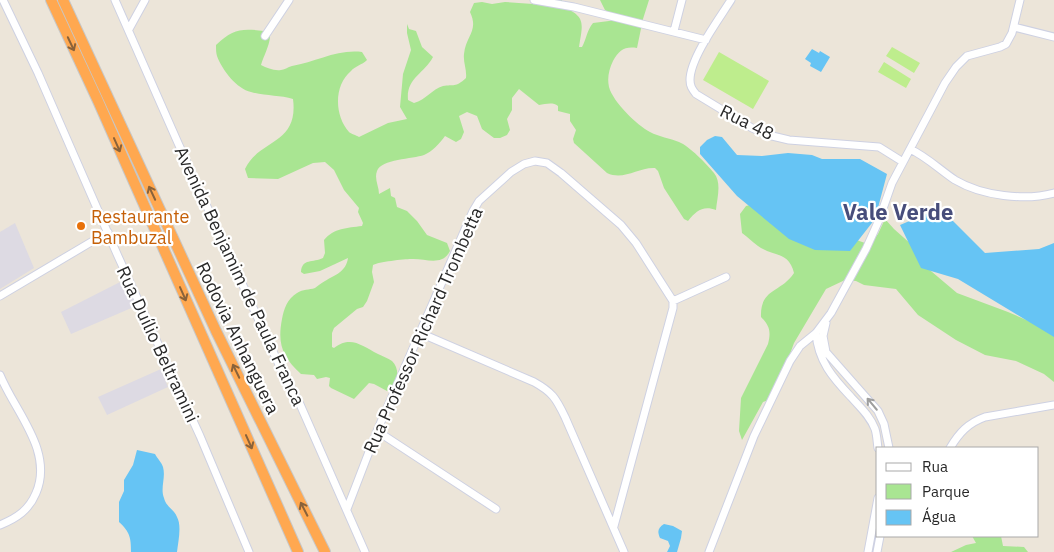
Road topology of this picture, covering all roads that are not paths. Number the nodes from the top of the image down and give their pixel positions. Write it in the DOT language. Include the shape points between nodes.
graph roads {
  1 [pos="3,0"];
  2 [pos="51,0"];
  3 [pos="63,0"];
  4 [pos="116,0"];
  5 [pos="145,0"];
  6 [pos="289,0"];
  7 [pos="534,0"];
  8 [pos="682,0"];
  9 [pos="731,0"];
  10 [pos="1020,0"];
  11 [pos="574,4"];
  12 [pos="1014,27"];
  13 [pos="129,28"];
  14 [pos="674,31"];
  15 [pos="265,36"];
  16 [pos="1054,37"];
  17 [pos="706,40"];
  18 [pos="910,149"];
  19 [pos="903,162"];
  20 [pos="1054,193"];
  21 [pos="108,232"];
  22 [pos="726,278"];
  23 [pos="0,296"];
  24 [pos="672,301"];
  25 [pos="827,318"];
  26 [pos="420,333"];
  27 [pos="816,333"];
  28 [pos="0,375"];
  29 [pos="1054,405"];
  30 [pos="377,431"];
  31 [pos="878,447"];
  32 [pos="889,447"];
  33 [pos="951,447"];
  34 [pos="347,509"];
  35 [pos="496,509"];
  36 [pos="876,509"];
  37 [pos="0,525"];
  38 [pos="614,526"];
  39 [pos="880,537"];
  40 [pos="886,537"];
  41 [pos="877,550"];
  42 [pos="249,552"];
  43 [pos="298,552"];
  44 [pos="325,552"];
  45 [pos="365,552"];
  46 [pos="624,552"];
  47 [pos="709,552"];
  48 [pos="868,552"];
  1 -- 21 [label="street, Rua Duílio Beltramini"];
  2 -- 43 [label="highway, Rodovia Anhanguera, one-way"];
  44 -- 3 [label="highway, Rodovia Anhanguera, one-way" via="216,331"];
  4 -- 13 [label="street, Avenida Benjamim de Paula Franca"];
  5 -- 13 [label="street"];
  6 -- 15 [label="street"];
  7 -- 11 [label="street"];
  8 -- 14 [label="street"];
  9 -- 17 [label="street, Rua 48"];
  10 -- 12 [label="street"];
  11 -- 14 [label="street"];
  12 -- 16 [label="street"];
  12 -- 18 [label="street" via="1006,44 967,56 956,67"];
  13 -- 34 [label="street, Avenida Benjamim de Paula Franca" via="178,143"];
  14 -- 17 [label="street"];
  17 -- 19 [label="street, Rua 48" via="694,62 690,79 696,94 768,135 789,140 879,147"];
  18 -- 19 [label="street"];
  18 -- 20 [label="street" via="969,186 1020,197"];
  19 -- 25 [label="street" via="866,249"];
  21 -- 23 [label="street"];
  21 -- 42 [label="street, Rua Duílio Beltramini"];
  22 -- 24 [label="street"];
  24 -- 26 [label="street, Rua Professor Richard Trombetta" via="621,225 561,173 547,163 535,161 510,172 479,201"];
  24 -- 38 [label="street" via="655,378"];
  25 -- 27 [label="street"];
  32 -- 25 [label="street, one-way" via="878,411 826,352 823,336"];
  26 -- 30 [label="street, Rua Professor Richard Trombetta"];
  26 -- 38 [label="street" via="549,391 565,416"];
  27 -- 31 [label="street" via="820,357 868,415 875,429"];
  27 -- 47 [label="street" via="800,346 790,361 754,436"];
  28 -- 37 [label="street" via="34,438 41,467 39,485 29,505 20,516"];
  29 -- 33 [label="street" via="976,420 958,434"];
  30 -- 34 [label="street, Rua Professor Richard Trombetta"];
  30 -- 35 [label="street"];
  34 -- 45 [label="street, Avenida Benjamim de Paula Franca"];
  36 -- 48 [label="street"];
  38 -- 46 [label="street"];
  39 -- 41 [label="street"];
  40 -- 41 [label="street"];
}
